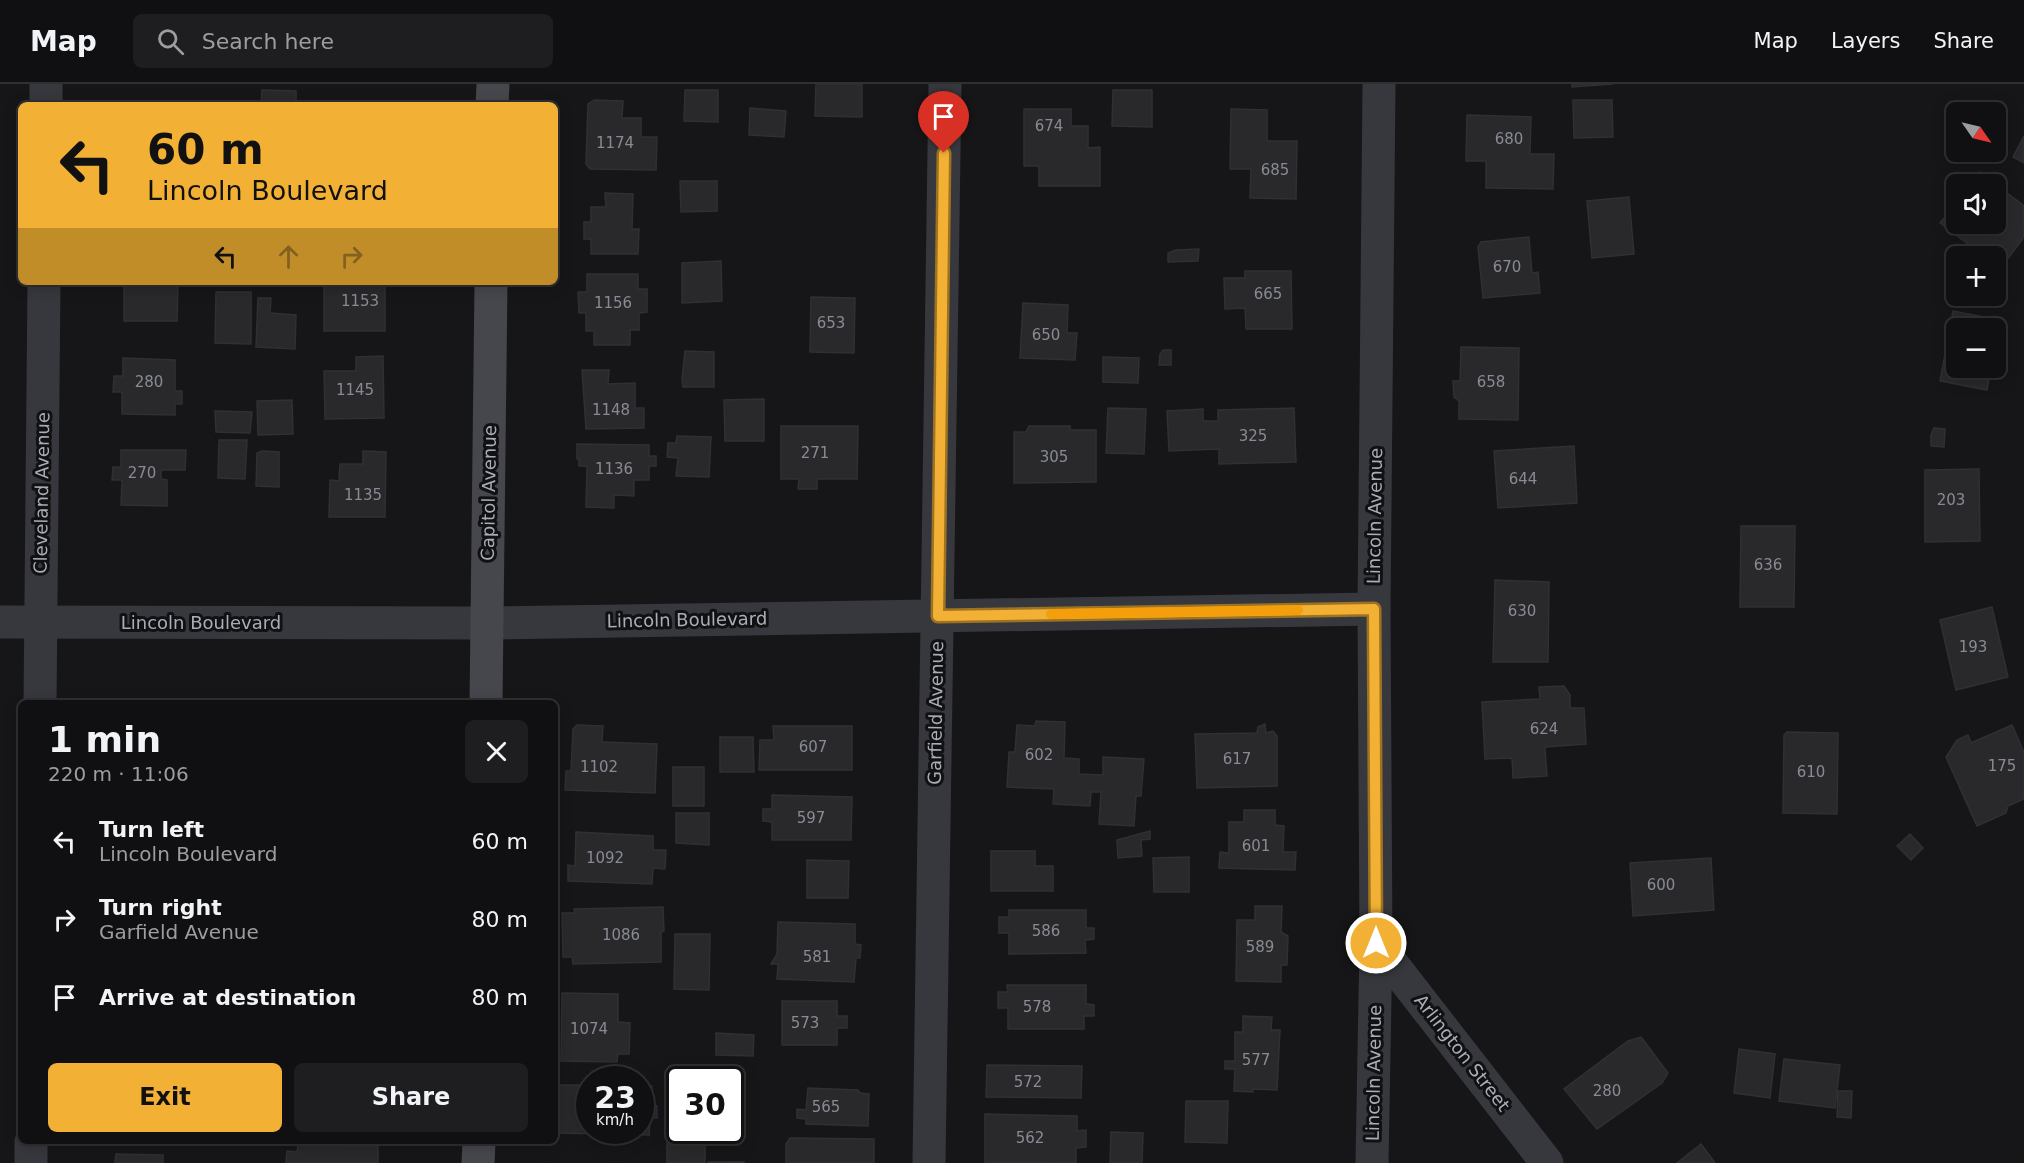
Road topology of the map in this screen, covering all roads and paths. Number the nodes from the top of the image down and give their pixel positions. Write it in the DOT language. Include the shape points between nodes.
graph roads {
  1 [pos="46,84"];
  2 [pos="493,84"];
  3 [pos="945,84"];
  4 [pos="1379,84"];
  5 [pos="46,102"];
  6 [pos="492,102"];
  7 [pos="44,285"];
  8 [pos="491,285"];
  9 [pos="1374,609"];
  10 [pos="938,616"];
  11 [pos="0,622"];
  12 [pos="41,622"];
  13 [pos="487,623"];
  14 [pos="40,700"];
  15 [pos="486,700"];
  16 [pos="1376,943"];
  17 [pos="31,1144"];
  18 [pos="479,1144"];
  19 [pos="31,1163"];
  20 [pos="478,1163"];
  21 [pos="929,1163"];
  22 [pos="1372,1163"];
  23 [pos="1546,1163"];
  1 -- 5 [label="street"];
  2 -- 6 [label="main road"];
  3 -- 10 [label="street, Garfield Avenue"];
  4 -- 9 [label="street, Lincoln Avenue"];
  7 -- 12 [label="street, Cleveland Avenue"];
  8 -- 13 [label="main road, Capitol Avenue"];
  9 -- 10 [label="street, Lincoln Boulevard"];
  9 -- 16 [label="street, Lincoln Avenue"];
  10 -- 13 [label="street, Lincoln Boulevard"];
  10 -- 21 [label="street, Garfield Avenue"];
  11 -- 12 [label="street, Lincoln Boulevard"];
  12 -- 13 [label="street, Lincoln Boulevard"];
  12 -- 14 [label="street, Cleveland Avenue"];
  13 -- 15 [label="main road, Capitol Avenue"];
  16 -- 22 [label="street, Lincoln Avenue"];
  16 -- 23 [label="street, Arlington Street"];
  17 -- 19 [label="street"];
  18 -- 20 [label="main road"];
}
